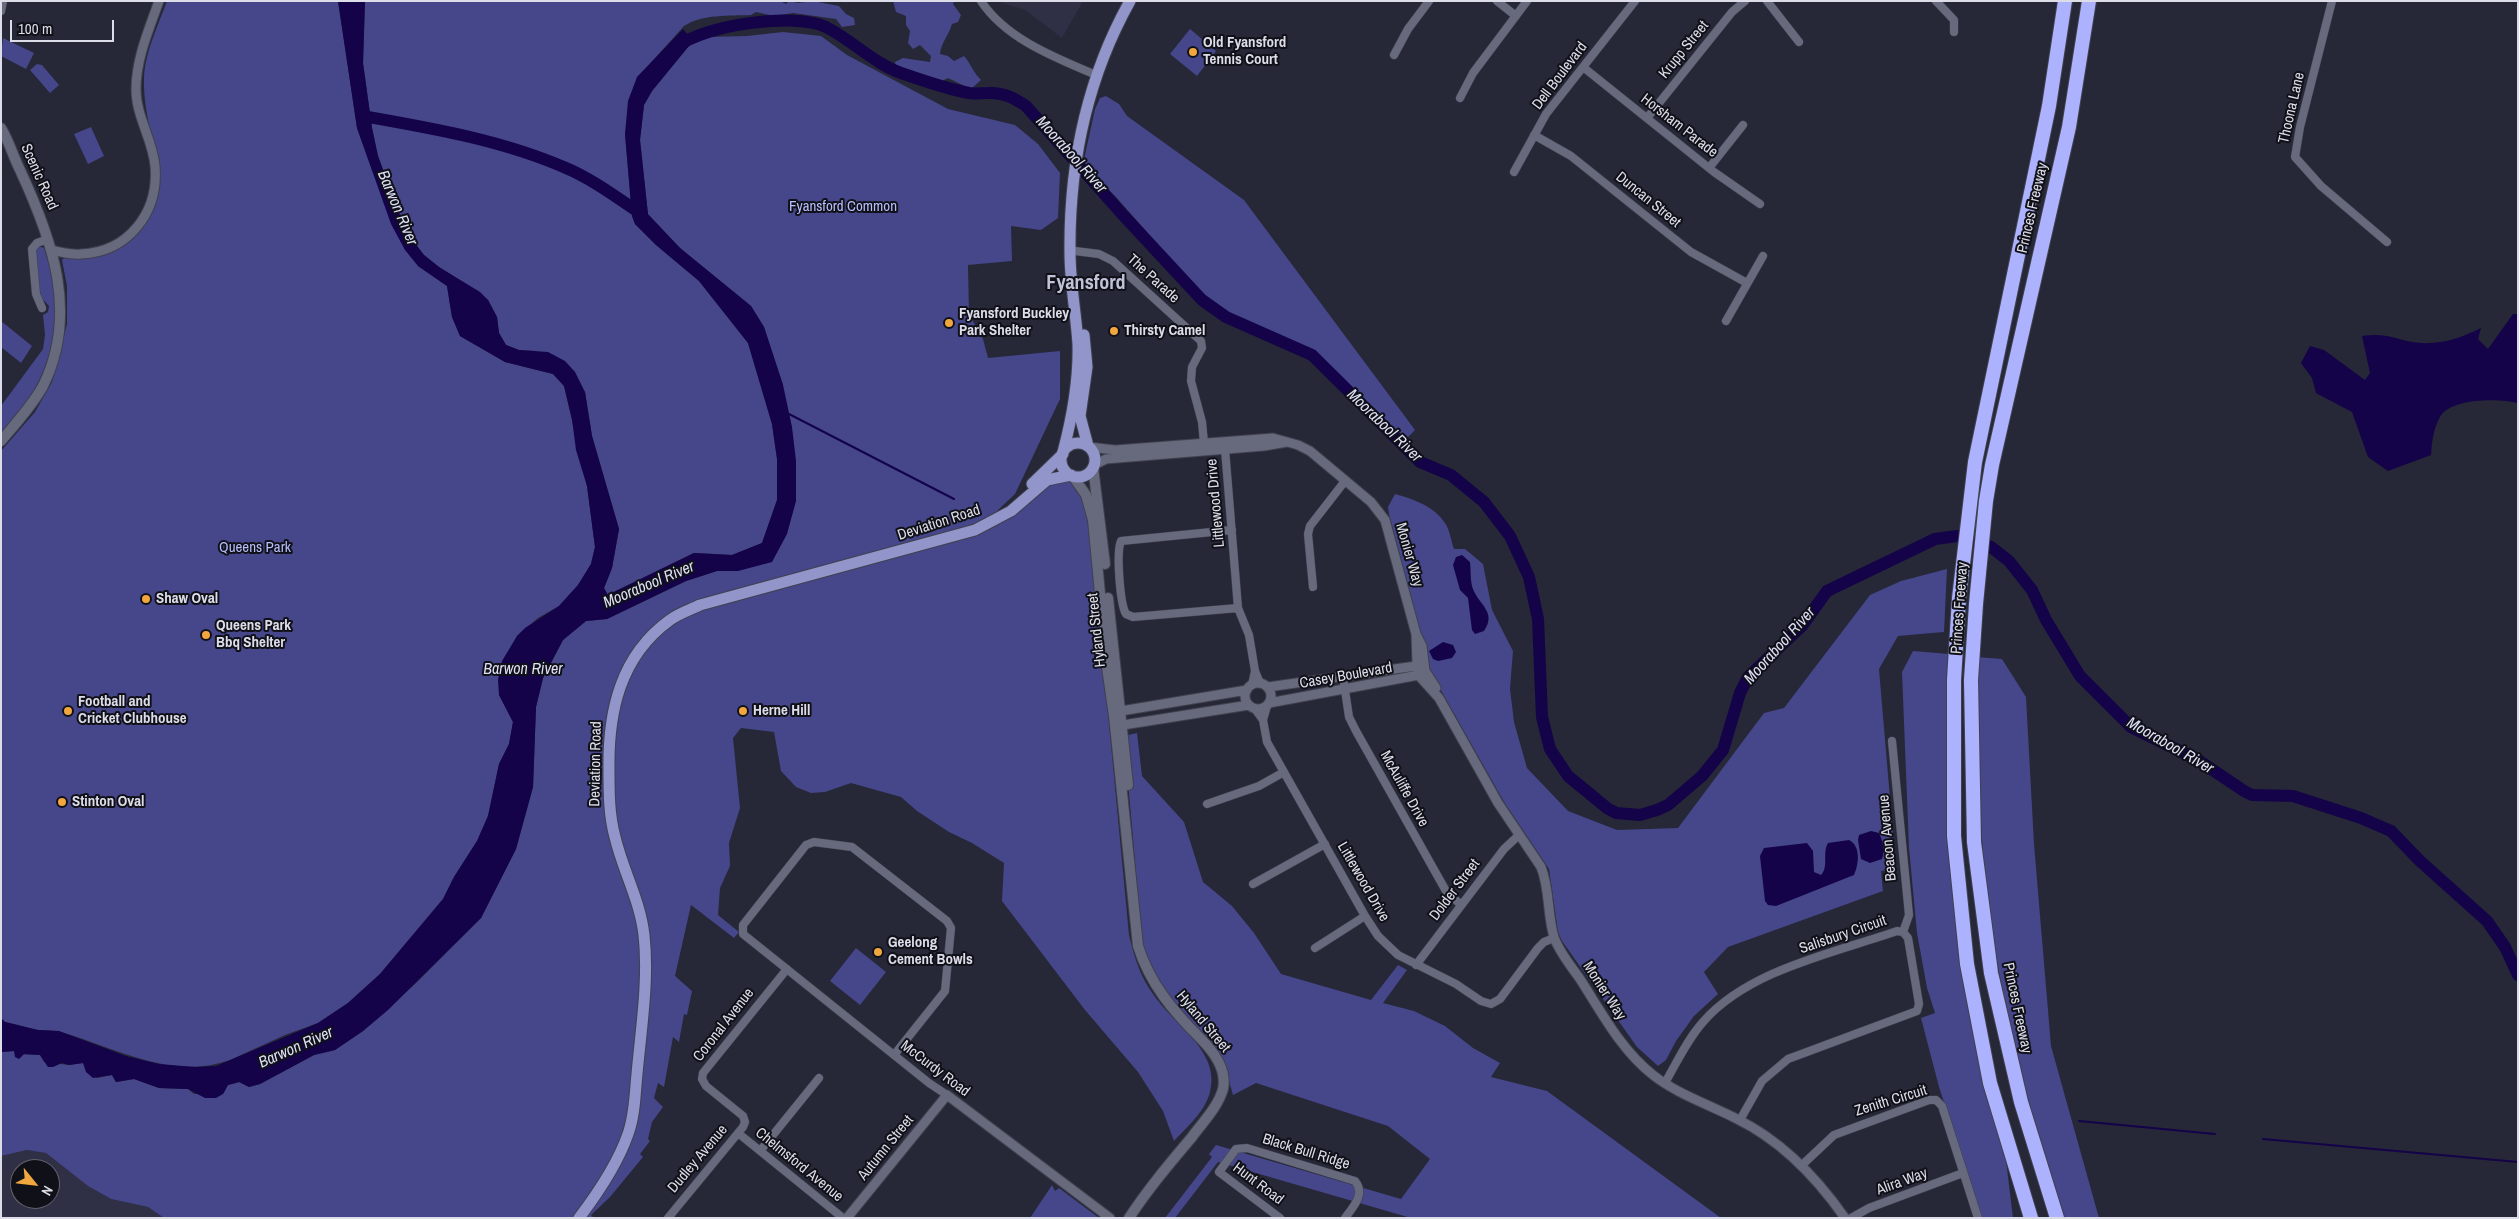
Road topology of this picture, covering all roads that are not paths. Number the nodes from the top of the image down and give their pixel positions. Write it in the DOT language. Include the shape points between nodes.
graph roads {
  1 [pos="3,1"];
  2 [pos="159,1"];
  3 [pos="981,1"];
  4 [pos="1130,1"];
  5 [pos="1429,1"];
  6 [pos="1497,1"];
  7 [pos="1527,1"];
  8 [pos="1635,1"];
  9 [pos="1745,1"];
  10 [pos="1767,1"];
  11 [pos="1936,1"];
  12 [pos="2065,1"];
  13 [pos="2089,1"];
  14 [pos="2332,1"];
  15 [pos="1,11"];
  16 [pos="1516,16"];
  17 [pos="1954,32"];
  18 [pos="1798,42"];
  19 [pos="1394,55"];
  20 [pos="1583,68"];
  21 [pos="1096,75"];
  22 [pos="1460,98"];
  23 [pos="1647,118"];
  24 [pos="1743,125"];
  25 [pos="1,128"];
  26 [pos="1534,135"];
  27 [pos="1709,168"];
  28 [pos="1514,172"];
  29 [pos="1760,204"];
  30 [pos="2388,242"];
  31 [pos="50,245"];
  32 [pos="1072,251"];
  33 [pos="1763,256"];
  34 [pos="1747,283"];
  35 [pos="42,308"];
  36 [pos="1726,321"];
  37 [pos="1082,346"];
  38 [pos="1,440"];
  39 [pos="1088,446"];
  40 [pos="1225,446"];
  41 [pos="1204,447"];
  42 [pos="1063,453"];
  43 [pos="1094,466"];
  44 [pos="1071,475"];
  45 [pos="1345,480"];
  46 [pos="994,520"];
  47 [pos="1232,530"];
  48 [pos="1313,587"];
  49 [pos="1238,608"];
  50 [pos="1422,670"];
  51 [pos="1343,677"];
  52 [pos="1257,687"];
  53 [pos="1345,690"];
  54 [pos="1268,705"];
  55 [pos="1252,707"];
  56 [pos="1119,718"];
  57 [pos="1263,720"];
  58 [pos="1892,741"];
  59 [pos="1284,772"];
  60 [pos="1207,804"];
  61 [pos="1519,835"];
  62 [pos="1325,844"];
  63 [pos="1129,851"];
  64 [pos="1253,884"];
  65 [pos="1461,905"];
  66 [pos="1365,916"];
  67 [pos="1903,932"];
  68 [pos="1554,938"];
  69 [pos="1315,948"];
  70 [pos="1416,965"];
  71 [pos="787,969"];
  72 [pos="894,1055"];
  73 [pos="818,1078"];
  74 [pos="1665,1083"];
  75 [pos="947,1095"];
  76 [pos="743,1116"];
  77 [pos="1740,1120"];
  78 [pos="738,1133"];
  79 [pos="760,1150"];
  80 [pos="1802,1166"];
  81 [pos="1219,1172"];
  82 [pos="1963,1173"];
  83 [pos="578,1218"];
  84 [pos="668,1218"];
  85 [pos="842,1218"];
  86 [pos="847,1218"];
  87 [pos="1110,1218"];
  88 [pos="1129,1218"];
  89 [pos="1280,1218"];
  90 [pos="1345,1218"];
  91 [pos="1846,1218"];
  92 [pos="1851,1218"];
  93 [pos="1978,1218"];
  94 [pos="2031,1218"];
  95 [pos="2057,1218"];
  1 -- 15 [label="street"];
  2 -- 31 [label="street" via="138,66 136,88 140,116 155,168 154,191 148,212 134,232 100,252 78,254"];
  3 -- 21 [label="street" via="1008,29 1031,45"];
  4 -- 21 [label="main road"];
  5 -- 19 [label="street"];
  6 -- 16 [label="street"];
  7 -- 16 [label="street"];
  8 -- 20 [label="street, Dell Boulevard"];
  9 -- 23 [label="street, Krupp Street" via="1732,12"];
  10 -- 18 [label="street"];
  11 -- 17 [label="street" via="1954,20"];
  12 -- 94 [label="highway, Princes Freeway" via="2048,106 1975,462 1959,598 1954,680 1954,836 1966,964 1990,1083"];
  13 -- 95 [label="highway, Princes Freeway" via="2069,127 1992,465 1971,680 1974,842 1991,974 2021,1102"];
  14 -- 30 [label="street, Thoona Lane" via="2295,157 2321,186"];
  16 -- 22 [label="street" via="1473,73"];
  20 -- 23 [label="street, Horsham Parade"];
  20 -- 26 [label="street, Dell Boulevard" via="1548,111"];
  21 -- 32 [label="main road" via="1083,122 1075,170"];
  23 -- 27 [label="street, Horsham Parade"];
  24 -- 27 [label="street"];
  25 -- 31 [label="main road, Scenic Road" via="39,210"];
  26 -- 28 [label="street, Dell Boulevard"];
  26 -- 34 [label="street, Duncan Street" via="1571,156 1691,252"];
  27 -- 29 [label="street, Horsham Parade"];
  31 -- 35 [label="street" via="37,243 32,249 36,296"];
  31 -- 38 [label="main road, Scenic Road" via="60,292 58,345 42,386 30,406"];
  32 -- 37 [label="main road"];
  32 -- 41 [label="street, The Parade" via="1095,253 1113,261 1199,340 1202,345 1190,378 1203,425"];
  33 -- 34 [label="street"];
  34 -- 36 [label="street"];
  37 -- 39 [label="main road" via="1086,377 1080,416"];
  37 -- 42 [label="main road"];
  39 -- 41 [label="street, Monier Way" via="1112,450"];
  39 -- 42 [label="main road" via="1073,443"];
  39 -- 43 [label="main road" via="1094,454"];
  40 -- 41 [label="street, Monier Way"];
  40 -- 45 [label="street, Monier Way" via="1287,442 1310,451"];
  40 -- 47 [label="street, Littlewood Drive"];
  41 -- 43 [label="street, Monier Way" via="1106,459"];
  42 -- 44 [label="main road" via="1062,465"];
  42 -- 46 [label="main road, Deviation Road"];
  43 -- 44 [label="main road" via="1084,475"];
  43 -- 56 [label="main road, Hyland Street"];
  44 -- 46 [label="main road, Deviation Road" via="1047,480 1016,507"];
  44 -- 56 [label="main road, Hyland Street" via="1083,488 1092,510 1107,667"];
  45 -- 48 [label="street" via="1310,526"];
  45 -- 50 [label="street, Monier Way" via="1371,502 1385,520 1416,634"];
  46 -- 83 [label="main road, Deviation Road" via="954,537 700,605 671,619 656,631 627,667 610,727 610,812 615,839 638,899 644,935 640,1036 629,1132 595,1195"];
  47 -- 49 [label="street, Littlewood Drive"];
  47 -- 49 [label="street" via="1121,541 1118,551 1125,613 1133,617"];
  49 -- 52 [label="street, Littlewood Drive" via="1249,635"];
  50 -- 51 [label="street, Casey Boulevard"];
  50 -- 53 [label="street, Casey Boulevard"];
  50 -- 61 [label="street, Monier Way" via="1435,686 1498,803"];
  51 -- 52 [label="street, Casey Boulevard"];
  51 -- 53 [label="street, McAuliffe Drive"];
  52 -- 54 [label="street" via="1271,695"];
  52 -- 55 [label="street" via="1246,696"];
  52 -- 56 [label="street, Casey Boulevard"];
  53 -- 54 [label="street, Casey Boulevard"];
  53 -- 65 [label="street, McAuliffe Drive" via="1349,717 1356,732 1446,891"];
  54 -- 55 [label="street, Casey Boulevard"];
  54 -- 57 [label="street, Littlewood Drive"];
  55 -- 56 [label="street"];
  55 -- 57 [label="street, Littlewood Drive"];
  56 -- 63 [label="main road, Hyland Street"];
  56 -- 63 [label="main road, Hyland Street" via="1131,814"];
  57 -- 59 [label="street, Littlewood Drive" via="1267,742"];
  58 -- 67 [label="street, Beacon Avenue" via="1909,915"];
  59 -- 60 [label="street" via="1259,786"];
  59 -- 62 [label="street, Littlewood Drive"];
  61 -- 65 [label="street, Dolder Street" via="1504,849"];
  61 -- 68 [label="street, Monier Way" via="1544,876"];
  62 -- 64 [label="street"];
  62 -- 66 [label="street, Littlewood Drive"];
  63 -- 88 [label="main road, Hyland Street" via="1134,914 1143,961 1169,1006 1216,1057 1223,1088 1207,1119"];
  65 -- 70 [label="street, Dolder Street"];
  66 -- 69 [label="street"];
  66 -- 70 [label="street, Littlewood Drive" via="1389,947"];
  67 -- 74 [label="street, Salisbury Circuit" via="1897,931 1776,972 1733,994 1694,1032"];
  67 -- 77 [label="street, Salisbury Circuit" via="1908,938 1919,1004 1917,1011 1788,1059 1762,1081"];
  68 -- 70 [label="street, Littlewood Drive" via="1538,948 1500,999 1491,1004"];
  68 -- 74 [label="street, Monier Way" via="1630,1053"];
  71 -- 72 [label="street, McCurdy Road"];
  71 -- 72 [label="street, McCurdy Road" via="746,938 742,926 806,845 814,842 852,846 947,921 951,928 945,991"];
  71 -- 76 [label="street, Coronal Avenue" via="703,1075 706,1086"];
  72 -- 75 [label="street, McCurdy Road"];
  73 -- 79 [label="street"];
  74 -- 77 [label="street, Monier Way"];
  75 -- 86 [label="street, Autumn Street"];
  75 -- 87 [label="street, McCurdy Road"];
  76 -- 78 [label="street, Dudley Avenue" via="745,1122"];
  77 -- 80 [label="street, Monier Way" via="1779,1144"];
  78 -- 79 [label="street, Chelmsford Avenue"];
  78 -- 84 [label="street, Dudley Avenue"];
  79 -- 85 [label="street, Chelmsford Avenue"];
  80 -- 82 [label="street, Zenith Circuit" via="1823,1143 1840,1132 1932,1100 1942,1106"];
  80 -- 91 [label="street, Monier Way"];
  81 -- 89 [label="street, Hunt Road"];
  81 -- 90 [label="street, Black Bull Ridge" via="1232,1153 1241,1148 1350,1179 1359,1186 1360,1195"];
  82 -- 92 [label="street, Alira Way" via="1869,1208"];
  82 -- 93 [label="street, Zenith Circuit"];
}
